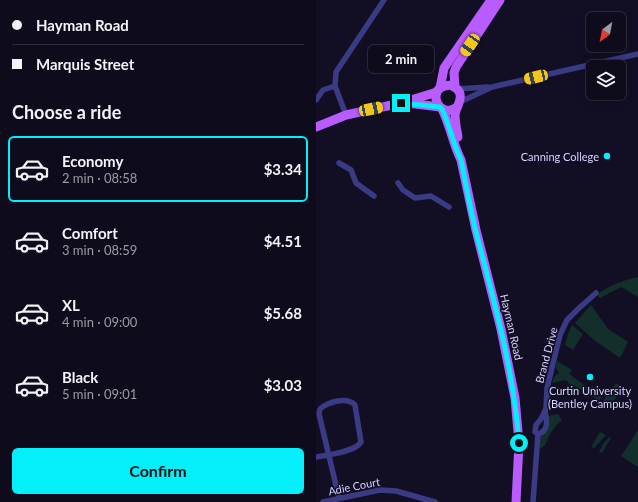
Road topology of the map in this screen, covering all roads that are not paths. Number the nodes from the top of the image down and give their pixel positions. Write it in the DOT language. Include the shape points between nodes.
graph roads {
  1 [pos="384,0"];
  2 [pos="491,0"];
  3 [pos="500,0"];
  4 [pos="638,54"];
  5 [pos="335,86"];
  6 [pos="492,87"];
  7 [pos="456,88"];
  8 [pos="439,90"];
  9 [pos="316,100"];
  10 [pos="401,103"];
  11 [pos="459,104"];
  12 [pos="441,108"];
  13 [pos="346,115"];
  14 [pos="316,127"];
  15 [pos="461,160"];
  16 [pos="340,163"];
  17 [pos="398,183"];
  18 [pos="374,196"];
  19 [pos="449,206"];
  20 [pos="596,293"];
  21 [pos="318,418"];
  22 [pos="544,420"];
  23 [pos="538,434"];
  24 [pos="328,455"];
  25 [pos="316,457"];
  26 [pos="339,498"];
  27 [pos="323,502"];
  28 [pos="435,502"];
  29 [pos="516,502"];
  30 [pos="533,502"];
  1 -- 5 [label="street" via="338,68"];
  2 -- 8 [label="main road" via="444,68"];
  3 -- 7 [label="main road" via="456,67"];
  4 -- 6 [label="street"];
  5 -- 9 [label="street" via="323,90"];
  5 -- 13 [label="street"];
  6 -- 7 [label="street"];
  6 -- 11 [label="street"];
  7 -- 8 [label="main road" via="447,85"];
  7 -- 11 [label="main road" via="460,95"];
  8 -- 10 [label="main road"];
  8 -- 12 [label="main road" via="436,97"];
  10 -- 12 [label="main road"];
  10 -- 13 [label="main road"];
  11 -- 12 [label="main road" via="450,110"];
  11 -- 15 [label="main road, Hayman Road" via="455,116"];
  12 -- 15 [label="main road, Hayman Road"];
  13 -- 14 [label="main road"];
  15 -- 29 [label="main road, Hayman Road" via="515,398 519,443"];
  16 -- 18 [label="street" via="351,170 356,183"];
  17 -- 19 [label="street" via="415,198 432,196"];
  20 -- 22 [label="street, Brand Drive" via="567,320 560,335 546,388 547,405"];
  21 -- 24 [label="street"];
  21 -- 24 [label="street" via="320,409 325,405 346,400 353,403 362,442 357,448"];
  22 -- 23 [label="street, Brand Drive" via="545,429"];
  22 -- 23 [label="street, Brand Drive" via="537,422 535,432"];
  23 -- 30 [label="street, Brand Drive"];
  24 -- 25 [label="street"];
  24 -- 26 [label="street"];
  26 -- 27 [label="street, Adie Court"];
  26 -- 28 [label="street, Adie Court" via="388,490"];
}
